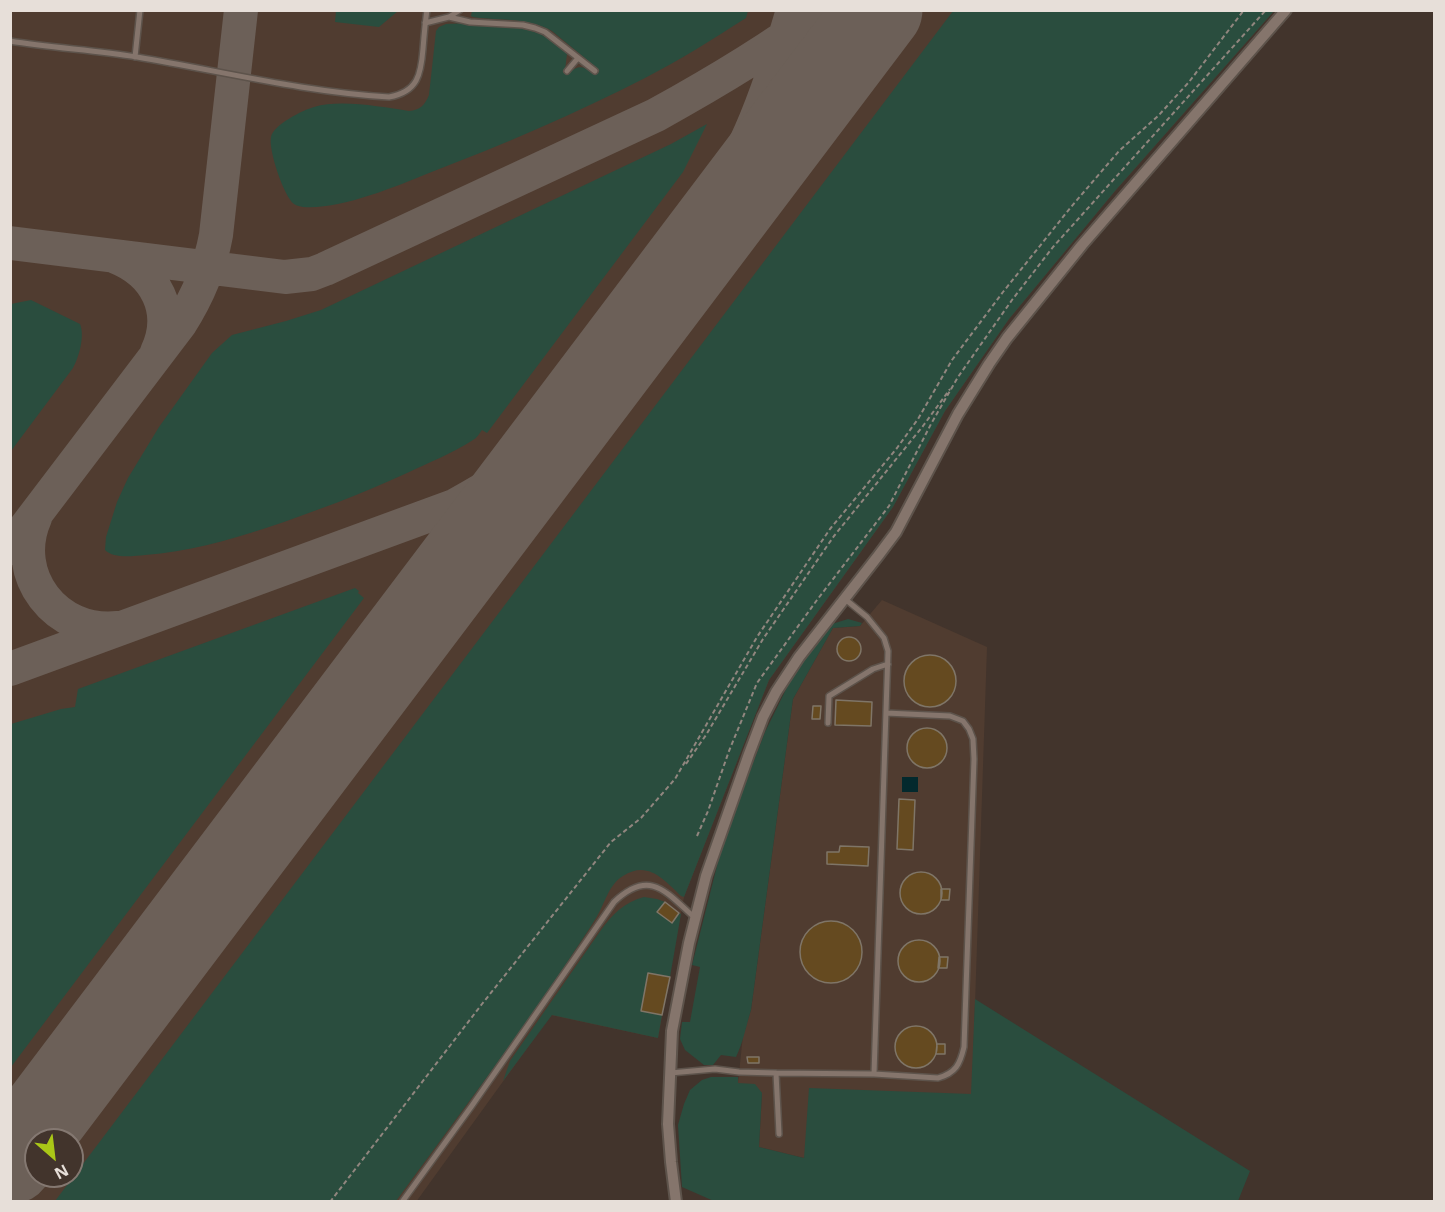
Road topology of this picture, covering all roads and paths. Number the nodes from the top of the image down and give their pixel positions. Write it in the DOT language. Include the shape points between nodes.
graph roads {
  1 [pos="140,10"];
  2 [pos="427,10"];
  3 [pos="460,10"];
  4 [pos="1244,10"];
  5 [pos="1286,10"];
  6 [pos="449,17"];
  7 [pos="426,23"];
  8 [pos="10,41"];
  9 [pos="135,57"];
  10 [pos="578,58"];
  11 [pos="567,71"];
  12 [pos="595,71"];
  13 [pos="958,377"];
  14 [pos="845,599"];
  15 [pos="888,664"];
  16 [pos="886,713"];
  17 [pos="828,723"];
  18 [pos="675,779"];
  19 [pos="695,918"];
  20 [pos="670,1073"];
  21 [pos="776,1073"];
  22 [pos="874,1074"];
  23 [pos="779,1134"];
  24 [pos="330,1202"];
  25 [pos="402,1202"];
  26 [pos="676,1202"];
  1 -- 9 [label="lane"];
  2 -- 7 [label="lane"];
  3 -- 6 [label="lane"];
  4 -- 18 [label="path" via="1189,81 1119,151 1071,207 952,360 918,419 830,529 757,637"];
  5 -- 14 [label="street" via="1082,245 1007,338 958,414 896,532"];
  6 -- 7 [label="lane"];
  6 -- 10 [label="lane" via="535,28"];
  7 -- 9 [label="lane" via="419,76 410,89 389,98 324,91"];
  8 -- 9 [label="lane"];
  10 -- 11 [label="lane"];
  10 -- 12 [label="lane"];
  13 -- 18 [label="path" via="834,536 763,639"];
  14 -- 15 [label="lane" via="884,638"];
  14 -- 19 [label="street" via="799,657 763,717 706,876"];
  15 -- 16 [label="lane"];
  15 -- 17 [label="lane" via="829,696"];
  16 -- 22 [label="lane"];
  16 -- 22 [label="lane" via="950,716 963,721 973,740 974,759 961,1060 955,1069 938,1078"];
  18 -- 24 [label="path" via="641,818 611,842"];
  19 -- 20 [label="street" via="674,1016"];
  19 -- 25 [label="lane" via="654,885 632,888 614,902"];
  20 -- 21 [label="lane" via="715,1069"];
  20 -- 26 [label="street" via="668,1124"];
  21 -- 22 [label="lane"];
  21 -- 23 [label="lane"];
}
